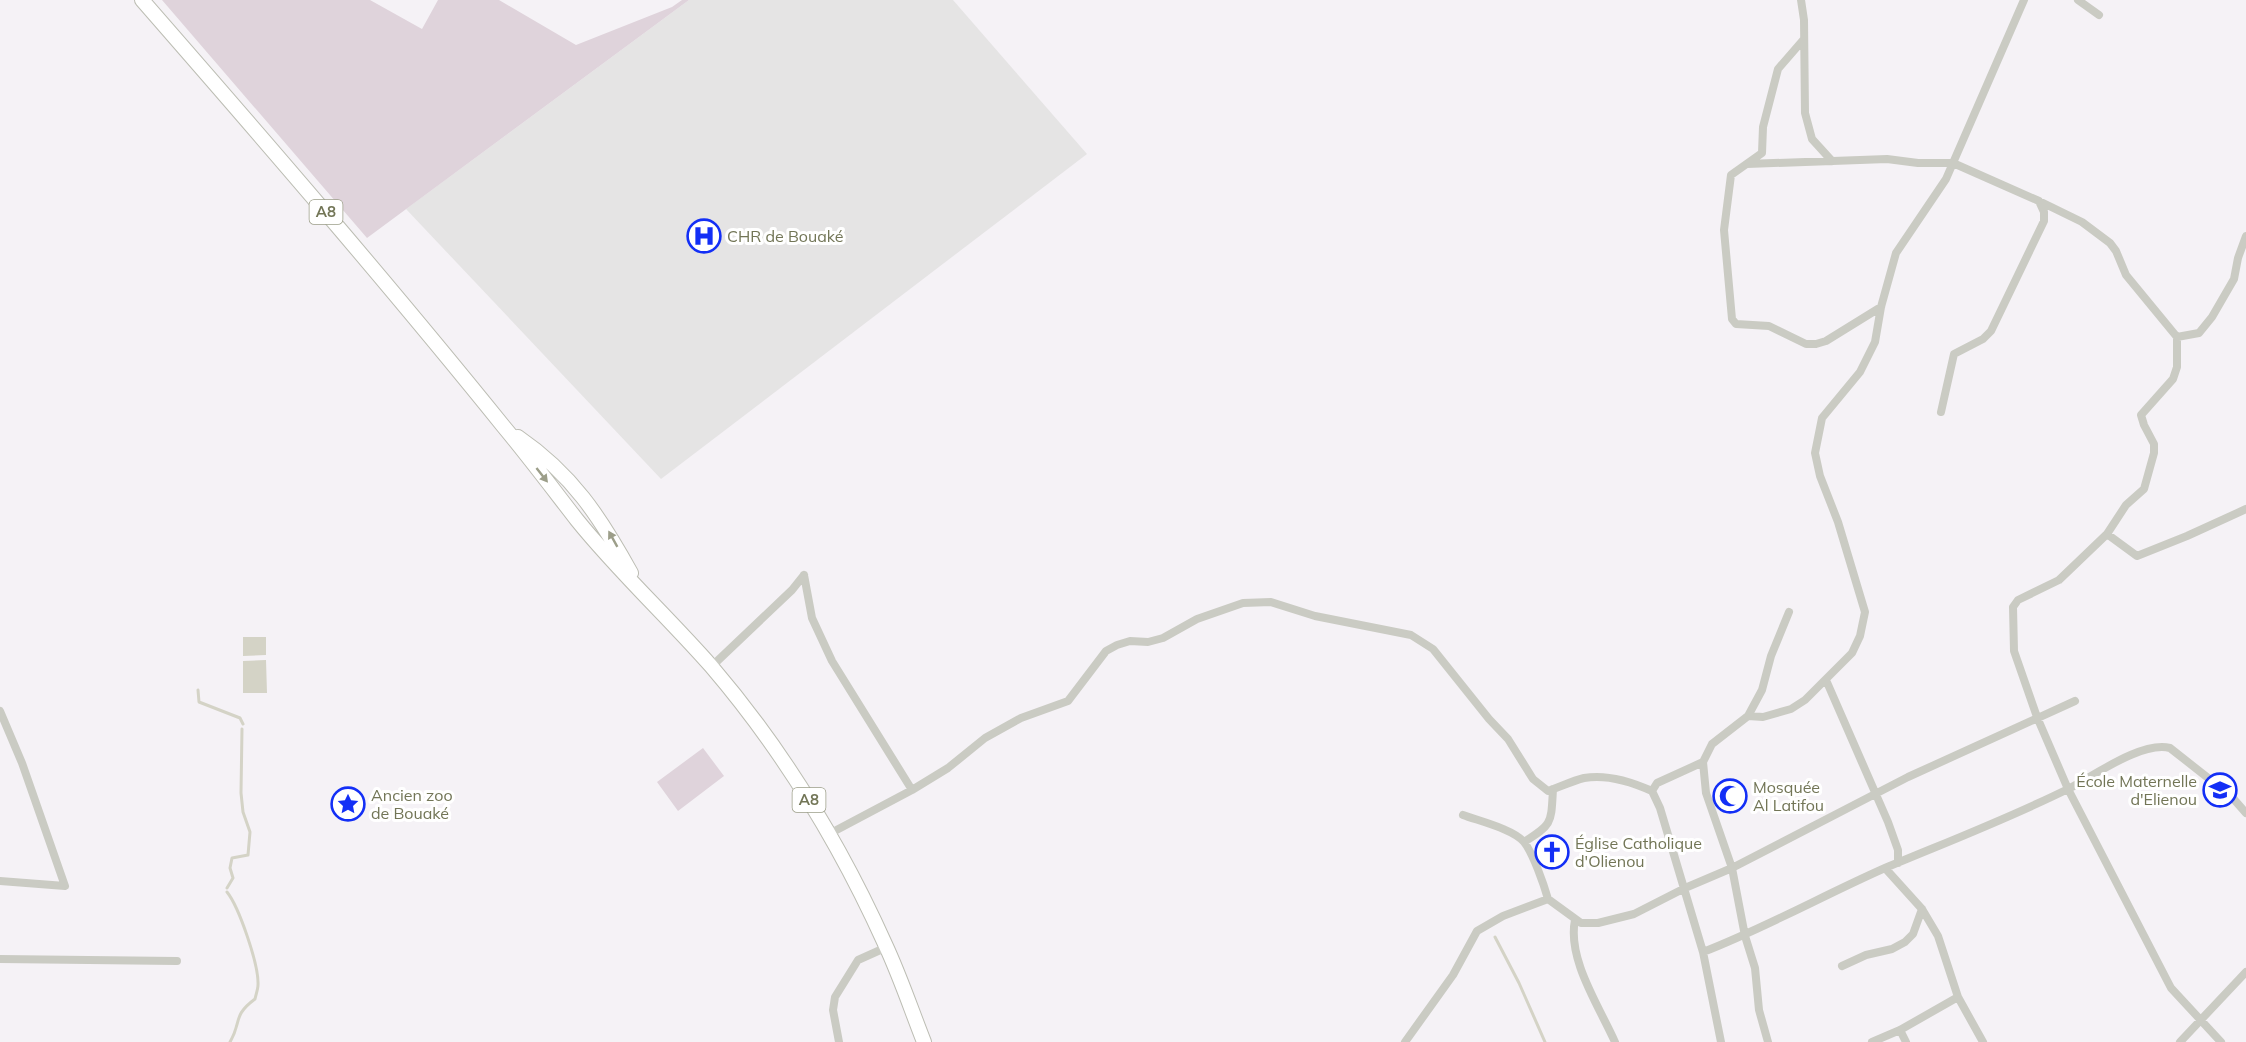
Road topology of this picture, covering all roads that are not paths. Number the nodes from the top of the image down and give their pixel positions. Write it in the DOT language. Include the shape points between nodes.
graph roads {
  1 [pos="142,0"];
  2 [pos="1801,0"];
  3 [pos="2024,0"];
  4 [pos="2078,0"];
  5 [pos="2099,15"];
  6 [pos="1804,39"];
  7 [pos="1832,161"];
  8 [pos="1953,163"];
  9 [pos="1747,164"];
  10 [pos="2039,201"];
  11 [pos="2246,236"];
  12 [pos="1881,307"];
  13 [pos="2177,337"];
  14 [pos="1941,412"];
  15 [pos="506,429"];
  16 [pos="2246,509"];
  17 [pos="2107,534"];
  18 [pos="641,591"];
  19 [pos="1789,612"];
  20 [pos="711,667"];
  21 [pos="1826,680"];
  22 [pos="2076,701"];
  23 [pos="0,711"];
  24 [pos="1748,716"];
  25 [pos="2037,717"];
  26 [pos="1703,762"];
  27 [pos="1553,789"];
  28 [pos="2068,789"];
  29 [pos="912,790"];
  30 [pos="1652,791"];
  31 [pos="1875,794"];
  32 [pos="2246,813"];
  33 [pos="1463,815"];
  34 [pos="829,834"];
  35 [pos="1524,842"];
  36 [pos="1898,863"];
  37 [pos="1732,868"];
  38 [pos="1885,868"];
  39 [pos="0,881"];
  40 [pos="1685,888"];
  41 [pos="1548,899"];
  42 [pos="1922,909"];
  43 [pos="1575,920"];
  44 [pos="1744,936"];
  45 [pos="887,947"];
  46 [pos="1703,952"];
  47 [pos="0,959"];
  48 [pos="177,961"];
  49 [pos="1842,966"];
  50 [pos="2246,972"];
  51 [pos="1958,997"];
  52 [pos="2200,1021"];
  53 [pos="1900,1030"];
  54 [pos="838,1042"];
  55 [pos="924,1042"];
  56 [pos="1405,1042"];
  57 [pos="1615,1042"];
  58 [pos="1721,1042"];
  59 [pos="1768,1042"];
  60 [pos="1872,1042"];
  61 [pos="1906,1042"];
  62 [pos="1983,1042"];
  63 [pos="2180,1042"];
  64 [pos="2221,1042"];
  1 -- 15 [label="main road, A8" via="299,180"];
  2 -- 6 [label="street"];
  3 -- 8 [label="street"];
  4 -- 5 [label="street"];
  6 -- 7 [label="street" via="1805,112 1812,139"];
  6 -- 9 [label="street" via="1778,69 1763,127 1762,153"];
  7 -- 8 [label="street"];
  7 -- 9 [label="street"];
  8 -- 10 [label="street"];
  8 -- 12 [label="street" via="1896,253"];
  9 -- 12 [label="street" via="1731,175 1724,230 1731,313 1736,324 1769,326 1806,344 1816,344"];
  10 -- 13 [label="street" via="2082,222 2110,243 2126,275"];
  10 -- 14 [label="street" via="2044,221 2018,279 1991,331 1954,354"];
  11 -- 13 [label="street" via="2234,279 2212,317 2199,333"];
  12 -- 21 [label="street" via="1875,342 1860,372 1822,418 1815,453 1865,612 1852,653"];
  13 -- 17 [label="street" via="2173,380 2141,415 2154,444 2144,489 2126,504"];
  15 -- 18 [label="main road, A8, one-way" via="579,523"];
  18 -- 15 [label="main road, A8, one-way" via="585,497 554,465"];
  16 -- 17 [label="street" via="2137,556"];
  17 -- 25 [label="street" via="2060,580 2019,600 2013,607 2014,651"];
  18 -- 20 [label="main road, A8"];
  19 -- 24 [label="street" via="1762,690"];
  20 -- 29 [label="street" via="804,575 812,618 832,661"];
  20 -- 34 [label="main road, A8" via="791,771"];
  21 -- 24 [label="street" via="1791,709 1762,717"];
  21 -- 31 [label="street"];
  22 -- 25 [label="street"];
  23 -- 39 [label="street" via="65,886"];
  24 -- 26 [label="street" via="1712,744"];
  25 -- 28 [label="street"];
  25 -- 31 [label="street"];
  26 -- 30 [label="street" via="1657,783"];
  26 -- 37 [label="street" via="1706,794"];
  27 -- 29 [label="street" via="1548,791 1533,779 1508,739 1433,649 1411,635 1315,616 1271,602 1243,603 1197,619 1163,638 1117,645 1106,651 1068,701 1021,718"];
  27 -- 30 [label="street" via="1584,778 1634,783"];
  27 -- 35 [label="street" via="1551,816 1545,829"];
  28 -- 32 [label="street" via="2137,753 2162,746 2170,748"];
  28 -- 36 [label="street"];
  28 -- 52 [label="street" via="2171,988"];
  29 -- 34 [label="street"];
  30 -- 40 [label="street"];
  31 -- 36 [label="street" via="1898,850"];
  31 -- 37 [label="street"];
  33 -- 35 [label="street"];
  34 -- 45 [label="main road, A8"];
  35 -- 41 [label="street"];
  36 -- 38 [label="street"];
  37 -- 40 [label="street"];
  37 -- 44 [label="street"];
  38 -- 42 [label="street"];
  38 -- 44 [label="street"];
  40 -- 43 [label="street" via="1634,914 1598,923 1581,924"];
  40 -- 46 [label="street"];
  41 -- 43 [label="street"];
  41 -- 56 [label="street" via="1477,931 1453,975"];
  42 -- 49 [label="street" via="1913,934 1905,942"];
  42 -- 51 [label="street" via="1938,936"];
  43 -- 57 [label="street" via="1572,934 1577,959"];
  44 -- 46 [label="street"];
  44 -- 59 [label="street" via="1755,968 1759,1010"];
  45 -- 54 [label="street" via="858,960 835,996 832,1010"];
  45 -- 55 [label="main road, A8"];
  46 -- 58 [label="street"];
  47 -- 48 [label="street"];
  50 -- 52 [label="street"];
  51 -- 53 [label="street"];
  51 -- 62 [label="street"];
  52 -- 63 [label="street"];
  52 -- 64 [label="street"];
  53 -- 60 [label="street"];
  53 -- 61 [label="street"];
}
